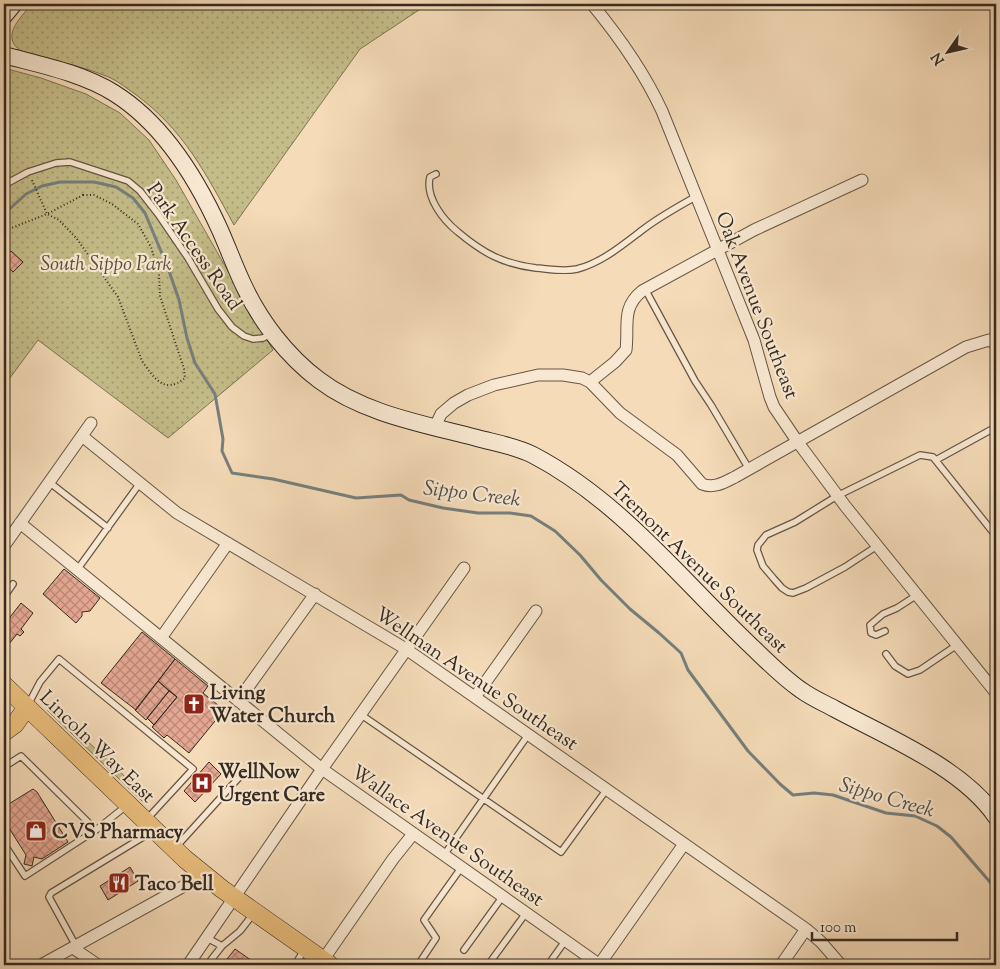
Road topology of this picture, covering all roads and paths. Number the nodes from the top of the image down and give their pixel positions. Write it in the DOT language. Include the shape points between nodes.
graph roads {
  1 [pos="14,4"];
  2 [pos="592,4"];
  3 [pos="4,16"];
  4 [pos="4,56"];
  5 [pos="436,174"];
  6 [pos="862,180"];
  7 [pos="33,182"];
  8 [pos="4,185"];
  9 [pos="696,196"];
  10 [pos="47,214"];
  11 [pos="4,234"];
  12 [pos="718,250"];
  13 [pos="645,289"];
  14 [pos="273,333"];
  15 [pos="993,342"];
  16 [pos="590,382"];
  17 [pos="91,423"];
  18 [pos="435,427"];
  19 [pos="996,427"];
  20 [pos="82,436"];
  21 [pos="797,441"];
  22 [pos="936,460"];
  23 [pos="749,469"];
  24 [pos="50,482"];
  25 [pos="140,483"];
  26 [pos="837,496"];
  27 [pos="20,523"];
  28 [pos="108,528"];
  29 [pos="996,536"];
  30 [pos="228,543"];
  31 [pos="4,546"];
  32 [pos="877,546"];
  33 [pos="464,568"];
  34 [pos="77,570"];
  35 [pos="13,584"];
  36 [pos="315,594"];
  37 [pos="916,595"];
  38 [pos="4,597"];
  39 [pos="536,611"];
  40 [pos="885,631"];
  41 [pos="161,638"];
  42 [pos="957,645"];
  43 [pos="406,649"];
  44 [pos="886,654"];
  45 [pos="4,685"];
  46 [pos="996,693"];
  47 [pos="474,697"];
  48 [pos="238,701"];
  49 [pos="27,707"];
  50 [pos="360,714"];
  51 [pos="4,732"];
  52 [pos="528,735"];
  53 [pos="4,767"];
  54 [pos="322,769"];
  55 [pos="244,772"];
  56 [pos="607,789"];
  57 [pos="483,799"];
  58 [pos="129,804"];
  59 [pos="996,817"];
  60 [pos="150,825"];
  61 [pos="96,830"];
  62 [pos="413,834"];
  63 [pos="4,844"];
  64 [pos="684,844"];
  65 [pos="174,849"];
  66 [pos="444,855"];
  67 [pos="461,868"];
  68 [pos="204,875"];
  69 [pos="503,896"];
  70 [pos="234,897"];
  71 [pos="255,912"];
  72 [pos="526,913"];
  73 [pos="806,929"];
  74 [pos="207,938"];
  75 [pos="565,941"];
  76 [pos="222,946"];
  77 [pos="75,947"];
  78 [pos="305,948"];
  79 [pos="464,950"];
  80 [pos="327,964"];
  81 [pos="41,965"];
  82 [pos="98,965"];
  83 [pos="188,965"];
  84 [pos="207,965"];
  85 [pos="295,965"];
  86 [pos="418,965"];
  87 [pos="488,965"];
  88 [pos="548,965"];
  89 [pos="600,965"];
  90 [pos="781,965"];
  91 [pos="842,965"];
  1 -- 3 [label="street"];
  2 -- 9 [label="street, Oak Avenue Southeast" via="644,75"];
  4 -- 14 [label="street, Tremont Avenue Southeast" via="91,81 116,94 150,120 201,193 243,285"];
  5 -- 9 [label="lane" via="430,177 429,184 436,206 450,226 462,236 505,262 557,270 587,266"];
  6 -- 12 [label="street"];
  7 -- 10 [label="path"];
  8 -- 14 [label="lane, Park Access Road" via="28,172 70,162 128,180 158,214 232,327 253,339"];
  9 -- 12 [label="street, Oak Avenue Southeast"];
  10 -- 10 [label="path" via="83,195 94,195 138,224 151,247 159,274 160,296 185,378 176,385 157,381 142,361 118,297 77,239 59,220"];
  10 -- 11 [label="path"];
  12 -- 13 [label="street"];
  12 -- 21 [label="street, Oak Avenue Southeast" via="754,340 770,397"];
  13 -- 16 [label="street" via="629,306 624,354"];
  13 -- 23 [label="lane" via="695,381"];
  14 -- 18 [label="street, Tremont Avenue Southeast" via="304,368 328,387 375,409"];
  15 -- 21 [label="street" via="984,341 960,351"];
  16 -- 18 [label="street" via="550,374 509,380 454,403 441,414"];
  16 -- 23 [label="street" via="620,413 677,455 697,480 707,486 722,483"];
  17 -- 20 [label="street"];
  18 -- 59 [label="street, Tremont Avenue Southeast" via="515,448 536,457 585,488 660,553 786,679 814,698 946,770 977,794"];
  19 -- 22 [label="lane"];
  20 -- 24 [label="street"];
  20 -- 25 [label="street, Wellman Avenue Southeast"];
  21 -- 23 [label="street"];
  21 -- 26 [label="street, Oak Avenue Southeast"];
  22 -- 26 [label="lane" via="920,455"];
  22 -- 29 [label="lane"];
  24 -- 27 [label="street"];
  24 -- 28 [label="lane"];
  25 -- 28 [label="lane"];
  25 -- 30 [label="street, Wellman Avenue Southeast" via="177,513"];
  26 -- 32 [label="street, Oak Avenue Southeast"];
  26 -- 32 [label="lane" via="762,540 756,550 774,579 788,592 799,592"];
  27 -- 31 [label="street"];
  27 -- 34 [label="street, Wallace Avenue Southeast"];
  28 -- 34 [label="lane"];
  30 -- 36 [label="street, Wellman Avenue Southeast"];
  30 -- 41 [label="street"];
  32 -- 37 [label="street, Oak Avenue Southeast"];
  33 -- 43 [label="street"];
  34 -- 41 [label="street, Wallace Avenue Southeast"];
  35 -- 38 [label="lane"];
  36 -- 43 [label="street, Wellman Avenue Southeast"];
  36 -- 48 [label="street"];
  37 -- 40 [label="lane" via="870,625 876,635"];
  37 -- 42 [label="street, Oak Avenue Southeast"];
  39 -- 47 [label="street"];
  41 -- 48 [label="street, Wallace Avenue Southeast"];
  42 -- 44 [label="lane" via="920,670 908,674 895,666"];
  42 -- 46 [label="street, Oak Avenue Southeast"];
  43 -- 47 [label="street, Wellman Avenue Southeast"];
  43 -- 50 [label="street"];
  45 -- 49 [label="main road, Lincoln Way East"];
  47 -- 52 [label="street, Wellman Avenue Southeast"];
  48 -- 54 [label="street, Wallace Avenue Southeast"];
  49 -- 51 [label="main road" via="15,724"];
  49 -- 58 [label="main road, Lincoln Way East"];
  49 -- 60 [label="lane" via="40,682 59,659 193,769"];
  50 -- 54 [label="street"];
  50 -- 57 [label="lane"];
  52 -- 56 [label="street, Wellman Avenue Southeast"];
  52 -- 57 [label="lane"];
  53 -- 61 [label="lane" via="21,756"];
  54 -- 62 [label="street, Wallace Avenue Southeast"];
  54 -- 70 [label="street"];
  55 -- 65 [label="lane"];
  56 -- 57 [label="lane" via="561,852"];
  56 -- 64 [label="street, Wellman Avenue Southeast"];
  57 -- 66 [label="lane"];
  58 -- 60 [label="main road, Lincoln Way East"];
  58 -- 61 [label="lane"];
  60 -- 65 [label="main road, Lincoln Way East"];
  60 -- 77 [label="lane" via="51,893 49,898"];
  61 -- 63 [label="lane" via="25,876"];
  62 -- 66 [label="street, Wallace Avenue Southeast"];
  62 -- 80 [label="street"];
  64 -- 73 [label="street, Wellman Avenue Southeast"];
  64 -- 89 [label="street"];
  65 -- 68 [label="main road, Lincoln Way East"];
  66 -- 67 [label="street, Wallace Avenue Southeast"];
  67 -- 69 [label="street, Wallace Avenue Southeast"];
  67 -- 86 [label="lane" via="424,920 436,938"];
  68 -- 70 [label="main road, Lincoln Way East"];
  68 -- 77 [label="street"];
  69 -- 72 [label="street, Wallace Avenue Southeast"];
  69 -- 79 [label="lane"];
  70 -- 71 [label="main road, Lincoln Way East"];
  70 -- 74 [label="street"];
  71 -- 76 [label="lane" via="240,932"];
  71 -- 78 [label="main road, Lincoln Way East"];
  72 -- 75 [label="street, Wallace Avenue Southeast"];
  72 -- 87 [label="lane"];
  73 -- 90 [label="street"];
  73 -- 91 [label="street, Wellman Avenue Southeast"];
  74 -- 76 [label="lane"];
  74 -- 83 [label="street"];
  75 -- 88 [label="lane"];
  75 -- 89 [label="street, Wallace Avenue Southeast"];
  76 -- 84 [label="lane"];
  77 -- 81 [label="street"];
  77 -- 82 [label="street"];
  78 -- 80 [label="main road, Lincoln Way East"];
  78 -- 85 [label="lane"];
}
